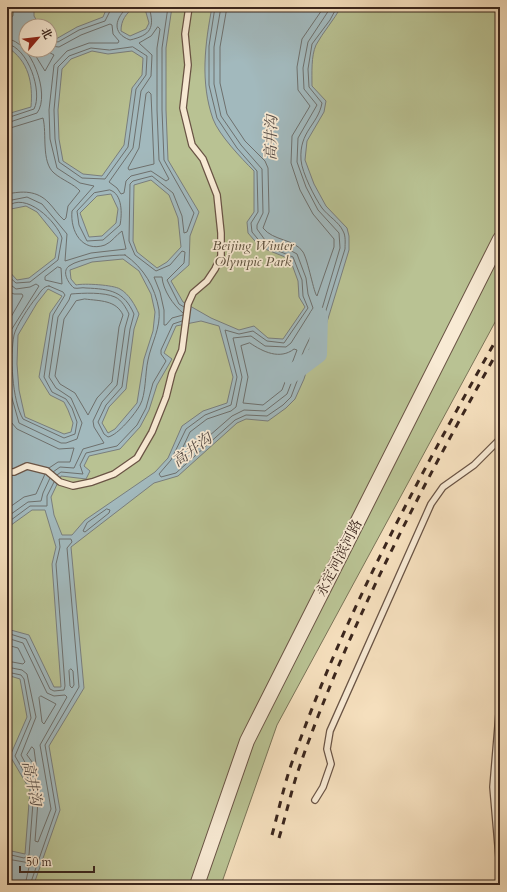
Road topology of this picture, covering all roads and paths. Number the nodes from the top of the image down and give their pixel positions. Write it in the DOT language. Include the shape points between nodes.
graph roads {
  1 [pos="189,7"];
  2 [pos="500,239"];
  3 [pos="500,440"];
  4 [pos="7,472"];
  5 [pos="500,702"];
  6 [pos="314,800"];
  7 [pos="500,869"];
  8 [pos="500,872"];
  9 [pos="197,885"];
  10 [pos="500,885"];
  1 -- 4 [label="lane" via="186,34 188,65 183,108 192,146 203,158 217,195 221,256 207,281 193,293 188,304 182,350 172,373 166,397 138,458 114,474 73,486 60,482 47,471 28,466"];
  2 -- 9 [label="street, 永定河滨河路" via="247,740"];
  3 -- 6 [label="lane" via="474,465 443,487 431,504 330,731 327,749 331,764 323,787"];
  5 -- 7 [label="lane" via="493,787"];
  8 -- 10 [label="lane"];
}
